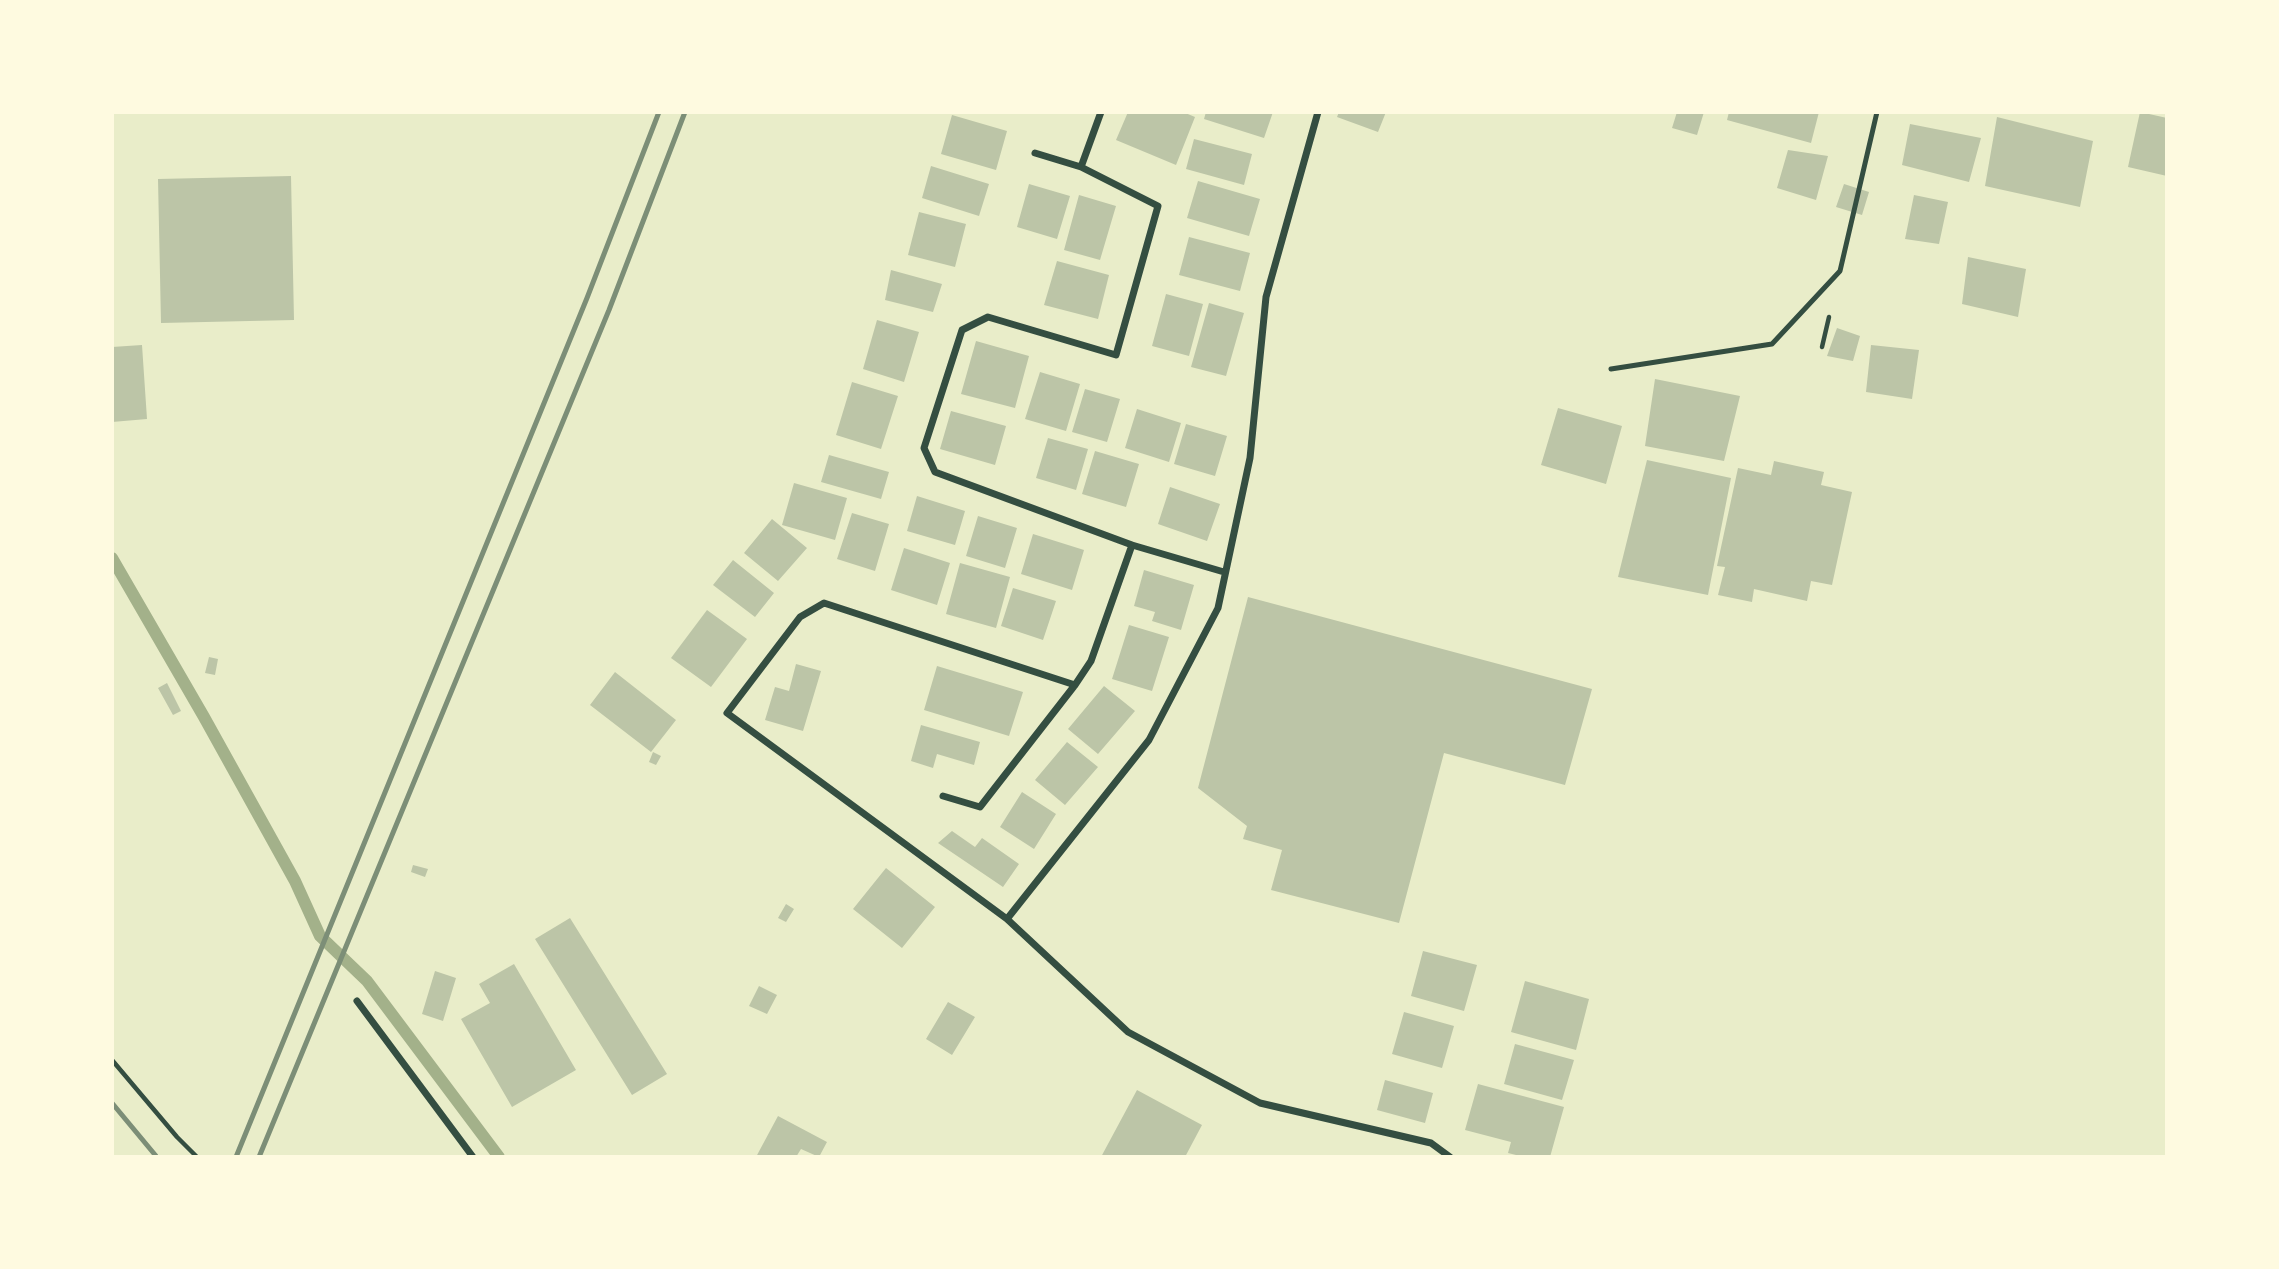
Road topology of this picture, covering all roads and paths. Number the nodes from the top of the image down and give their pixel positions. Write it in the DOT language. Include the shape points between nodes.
graph roads {
  1 [pos="1101,112"];
  2 [pos="1318,112"];
  3 [pos="1877,112"];
  4 [pos="1035,153"];
  5 [pos="1081,167"];
  6 [pos="1611,369"];
  7 [pos="1132,545"];
  8 [pos="1224,572"];
  9 [pos="1075,685"];
  10 [pos="943,796"];
  11 [pos="1007,919"];
  12 [pos="357,1001"];
  13 [pos="112,1060"];
  14 [pos="197,1157"];
  15 [pos="473,1157"];
  16 [pos="1450,1157"];
  1 -- 5 [label="street"];
  2 -- 8 [label="street" via="1266,297 1250,458"];
  3 -- 6 [label="lane" via="1840,271 1772,344"];
  4 -- 5 [label="street"];
  5 -- 7 [label="street" via="1158,206 1116,355 988,317 962,330 924,448 935,472"];
  7 -- 8 [label="street"];
  7 -- 9 [label="street" via="1091,661"];
  8 -- 11 [label="street" via="1218,608 1149,740"];
  9 -- 10 [label="street" via="980,807"];
  9 -- 11 [label="street" via="824,603 800,617 727,713"];
  11 -- 16 [label="street" via="1128,1032 1260,1103 1431,1143"];
  12 -- 15 [label="street"];
  13 -- 14 [label="path"];
}
